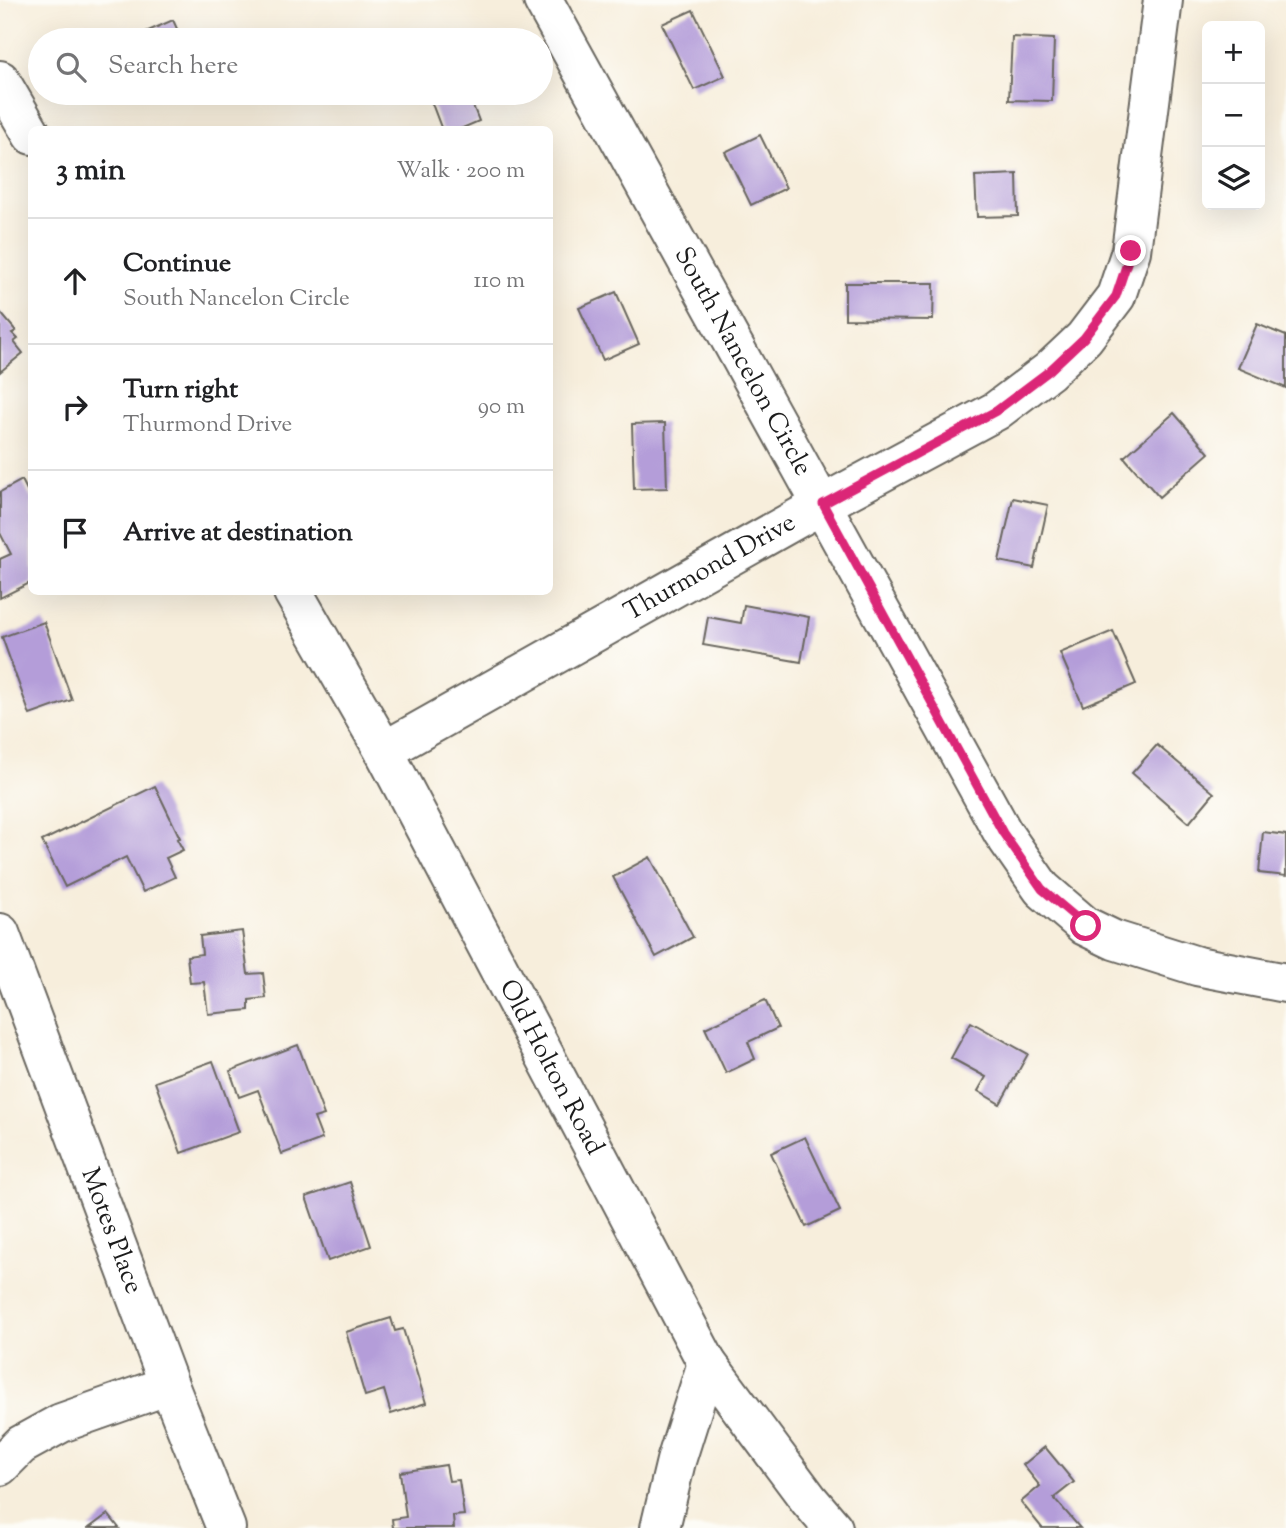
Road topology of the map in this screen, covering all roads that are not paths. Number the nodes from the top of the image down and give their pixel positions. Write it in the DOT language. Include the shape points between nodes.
graph roads {
  1 [pos="543,0"];
  2 [pos="1163,0"];
  3 [pos="0,80"];
  4 [pos="28,128"];
  5 [pos="823,504"];
  6 [pos="295,595"];
  7 [pos="384,751"];
  8 [pos="0,933"];
  9 [pos="1286,983"];
  10 [pos="707,1363"];
  11 [pos="169,1385"];
  12 [pos="0,1466"];
  13 [pos="226,1528"];
  14 [pos="660,1528"];
  15 [pos="833,1528"];
  1 -- 5 [label="street, South Nancelon Circle"];
  2 -- 5 [label="street, Thurmond Drive" via="1131,251 1116,296 1084,338 996,411"];
  3 -- 4 [label="street"];
  5 -- 7 [label="street, Thurmond Drive"];
  5 -- 9 [label="street, South Nancelon Circle" via="1003,833 1042,889 1086,926 1114,940 1197,966"];
  6 -- 7 [label="street, Old Holton Road"];
  7 -- 10 [label="street, Old Holton Road"];
  8 -- 11 [label="street, Motes Place"];
  10 -- 14 [label="street"];
  10 -- 15 [label="street, Old Holton Road"];
  11 -- 12 [label="street" via="61,1423 21,1445"];
  11 -- 13 [label="street, Motes Place"];
}
